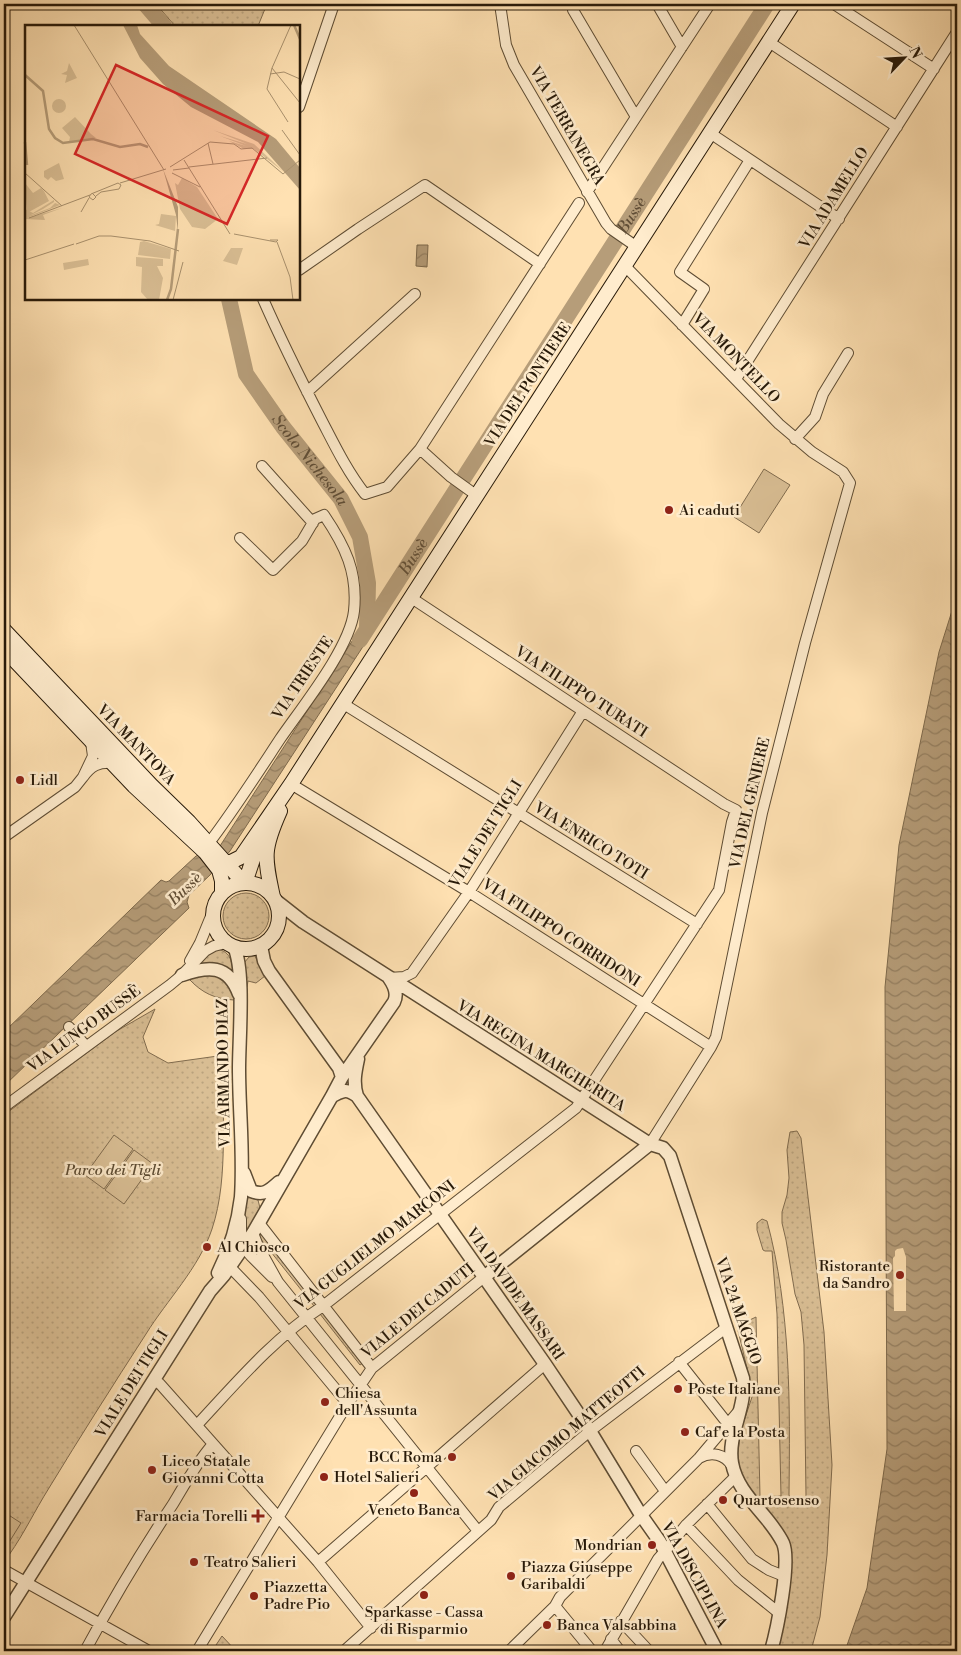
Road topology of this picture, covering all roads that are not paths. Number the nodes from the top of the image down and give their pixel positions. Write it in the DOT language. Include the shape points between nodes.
graph roads {
  1 [pos="334,4"];
  2 [pos="500,4"];
  3 [pos="658,4"];
  4 [pos="710,4"];
  5 [pos="793,4"];
  6 [pos="834,4"];
  7 [pos="573,10"];
  8 [pos="957,32"];
  9 [pos="769,42"];
  10 [pos="682,47"];
  11 [pos="934,69"];
  12 [pos="300,104"];
  13 [pos="636,117"];
  14 [pos="897,127"];
  15 [pos="710,133"];
  16 [pos="750,160"];
  17 [pos="587,192"];
  18 [pos="579,204"];
  19 [pos="839,219"];
  20 [pos="633,244"];
  21 [pos="540,264"];
  22 [pos="624,266"];
  23 [pos="300,269"];
  24 [pos="415,294"];
  25 [pos="263,300"];
  26 [pos="682,325"];
  27 [pos="848,353"];
  28 [pos="736,380"];
  29 [pos="307,392"];
  30 [pos="795,439"];
  31 [pos="420,449"];
  32 [pos="831,464"];
  33 [pos="262,466"];
  34 [pos="473,492"];
  35 [pos="313,523"];
  36 [pos="240,538"];
  37 [pos="410,597"];
  38 [pos="4,630"];
  39 [pos="4,649"];
  40 [pos="342,703"];
  41 [pos="583,711"];
  42 [pos="91,741"];
  43 [pos="112,763"];
  44 [pos="83,778"];
  45 [pos="291,784"];
  46 [pos="736,810"];
  47 [pos="518,814"];
  48 [pos="270,816"];
  49 [pos="4,837"];
  50 [pos="209,848"];
  51 [pos="222,866"];
  52 [pos="244,883"];
  53 [pos="469,892"];
  54 [pos="222,893"];
  55 [pos="274,898"];
  56 [pos="214,910"];
  57 [pos="697,924"];
  58 [pos="230,945"];
  59 [pos="261,946"];
  60 [pos="412,973"];
  61 [pos="182,975"];
  62 [pos="389,978"];
  63 [pos="414,994"];
  64 [pos="240,996"];
  65 [pos="396,998"];
  66 [pos="644,1004"];
  67 [pos="69,1027"];
  68 [pos="86,1046"];
  69 [pos="711,1047"];
  70 [pos="359,1052"];
  71 [pos="342,1077"];
  72 [pos="332,1096"];
  73 [pos="357,1096"];
  74 [pos="582,1101"];
  75 [pos="4,1107"];
  76 [pos="650,1144"];
  77 [pos="242,1166"];
  78 [pos="289,1170"];
  79 [pos="240,1198"];
  80 [pos="440,1214"];
  81 [pos="256,1228"];
  82 [pos="243,1247"];
  83 [pos="230,1267"];
  84 [pos="484,1278"];
  85 [pos="277,1280"];
  86 [pos="210,1291"];
  87 [pos="323,1306"];
  88 [pos="306,1317"];
  89 [pos="727,1327"];
  90 [pos="288,1332"];
  91 [pos="679,1362"];
  92 [pos="545,1364"];
  93 [pos="372,1368"];
  94 [pos="154,1380"];
  95 [pos="360,1385"];
  96 [pos="743,1402"];
  97 [pos="348,1404"];
  98 [pos="728,1424"];
  99 [pos="197,1425"];
  100 [pos="590,1431"];
  101 [pos="720,1432"];
  102 [pos="213,1444"];
  103 [pos="636,1451"];
  104 [pos="699,1458"];
  105 [pos="733,1465"];
  106 [pos="427,1468"];
  107 [pos="665,1491"];
  108 [pos="707,1504"];
  109 [pos="641,1515"];
  110 [pos="278,1518"];
  111 [pos="686,1524"];
  112 [pos="478,1531"];
  113 [pos="665,1551"];
  114 [pos="318,1562"];
  115 [pos="4,1570"];
  116 [pos="784,1576"];
  117 [pos="26,1583"];
  118 [pos="555,1606"];
  119 [pos="779,1613"];
  120 [pos="4,1617"];
  121 [pos="621,1621"];
  122 [pos="100,1623"];
  123 [pos="371,1628"];
  124 [pos="611,1640"];
  125 [pos="85,1651"];
  126 [pos="149,1651"];
  127 [pos="196,1651"];
  128 [pos="344,1651"];
  129 [pos="509,1651"];
  130 [pos="592,1651"];
  131 [pos="604,1651"];
  132 [pos="620,1651"];
  133 [pos="649,1651"];
  134 [pos="717,1651"];
  135 [pos="771,1651"];
  1 -- 12 [label="street"];
  2 -- 17 [label="street, VIA TERRANEGRA" via="506,45 514,65"];
  3 -- 10 [label="street"];
  4 -- 10 [label="street"];
  5 -- 9 [label="main road, VIA DEL PONTIERE"];
  6 -- 11 [label="street"];
  7 -- 13 [label="street"];
  8 -- 11 [label="street, VIA ADAMELLO"];
  9 -- 14 [label="street"];
  9 -- 15 [label="main road, VIA DEL PONTIERE"];
  10 -- 13 [label="street"];
  11 -- 14 [label="street, VIA ADAMELLO"];
  13 -- 17 [label="street"];
  14 -- 19 [label="street, VIA ADAMELLO"];
  15 -- 16 [label="street"];
  15 -- 20 [label="main road, VIA DEL PONTIERE"];
  16 -- 19 [label="street"];
  16 -- 26 [label="street" via="680,272 704,289"];
  17 -- 20 [label="street, VIA TERRANEGRA" via="610,229"];
  18 -- 21 [label="street"];
  19 -- 28 [label="street, VIA ADAMELLO"];
  20 -- 22 [label="main road, VIA DEL PONTIERE"];
  21 -- 23 [label="street" via="425,185"];
  21 -- 31 [label="street"];
  22 -- 26 [label="street, VIA MONTELLO"];
  22 -- 34 [label="main road, VIA DEL PONTIERE"];
  24 -- 29 [label="street"];
  25 -- 29 [label="street"];
  26 -- 28 [label="street, VIA MONTELLO"];
  27 -- 30 [label="street" via="822,394 815,416"];
  28 -- 30 [label="street, VIA MONTELLO"];
  29 -- 31 [label="street" via="351,476 365,494 387,487"];
  30 -- 32 [label="street, VIA MONTELLO"];
  31 -- 34 [label="street" via="450,477"];
  32 -- 69 [label="street, VIA DEL GENIERE" via="849,479 850,487 775,758 755,840 719,1025"];
  33 -- 35 [label="street"];
  34 -- 37 [label="main road, VIA DEL PONTIERE"];
  35 -- 36 [label="street" via="302,541 273,570"];
  35 -- 50 [label="street, VIA TRIESTE" via="324,515 341,540 354,574 354,612 346,640"];
  37 -- 40 [label="main road, VIA DEL PONTIERE"];
  37 -- 41 [label="street, VIA FILIPPO TURATI"];
  38 -- 50 [label="main road, VIA MANTOVA"];
  39 -- 42 [label="main road, VIA MANTOVA"];
  40 -- 45 [label="main road, VIA DEL PONTIERE"];
  40 -- 47 [label="street, VIA ENRICO TOTI"];
  41 -- 46 [label="street, VIA FILIPPO TURATI"];
  41 -- 47 [label="street, VIALE DEI TIGLI"];
  42 -- 43 [label="main road, VIA MANTOVA"];
  42 -- 44 [label="street" via="93,756"];
  43 -- 44 [label="street" via="94,765"];
  43 -- 50 [label="main road, VIA MANTOVA" via="144,796"];
  44 -- 49 [label="street"];
  45 -- 48 [label="main road, VIA DEL PONTIERE"];
  45 -- 53 [label="street, VIA FILIPPO CORRIDONI"];
  45 -- 55 [label="main road, VIA DEL PONTIERE" via="266,851 266,866"];
  46 -- 57 [label="street, VIA GUGLIELMO MARCONI" via="719,890"];
  47 -- 53 [label="street, VIALE DEI TIGLI"];
  47 -- 57 [label="street, VIA ENRICO TOTI"];
  48 -- 51 [label="main road, VIA DEL PONTIERE" via="241,857"];
  48 -- 52 [label="main road, VIA DEL PONTIERE"];
  50 -- 51 [label="main road, VIA MANTOVA"];
  51 -- 52 [label="main road, VIA MANTOVA"];
  51 -- 54 [label="main road"];
  52 -- 54 [label="main road"];
  52 -- 55 [label="main road" via="258,885"];
  53 -- 60 [label="street, VIALE DEI TIGLI"];
  53 -- 66 [label="street, VIA FILIPPO CORRIDONI"];
  54 -- 56 [label="main road"];
  55 -- 59 [label="main road" via="280,913 279,923 270,940"];
  55 -- 62 [label="street, VIA REGINA MARGHERITA" via="303,922"];
  56 -- 58 [label="main road" via="215,926 221,938"];
  56 -- 61 [label="street, VIA LUNGO BUSSÈ"];
  57 -- 66 [label="street, VIA GUGLIELMO MARCONI"];
  58 -- 59 [label="main road" via="250,950"];
  58 -- 61 [label="street, VIA LUNGO BUSSÈ" via="205,950"];
  58 -- 64 [label="street, VIA ARMANDO DIAZ" via="238,956"];
  59 -- 71 [label="street" via="267,967"];
  60 -- 62 [label="street"];
  60 -- 63 [label="street"];
  61 -- 64 [label="street" via="203,968 218,970 231,980"];
  61 -- 68 [label="street, VIA LUNGO BUSSÈ"];
  62 -- 63 [label="street, VIA REGINA MARGHERITA"];
  62 -- 65 [label="street"];
  63 -- 65 [label="street" via="402,994"];
  63 -- 74 [label="street, VIA REGINA MARGHERITA"];
  64 -- 77 [label="street, VIA ARMANDO DIAZ"];
  65 -- 70 [label="street, VIALE DEI TIGLI"];
  66 -- 69 [label="street, VIA FILIPPO CORRIDONI"];
  66 -- 74 [label="street, VIA GUGLIELMO MARCONI"];
  67 -- 68 [label="street"];
  68 -- 75 [label="street, VIA LUNGO BUSSÈ"];
  69 -- 76 [label="street, VIA DEL GENIERE"];
  70 -- 71 [label="street, VIALE DEI TIGLI"];
  70 -- 73 [label="street" via="354,1076"];
  71 -- 72 [label="street, VIALE DEI TIGLI"];
  72 -- 73 [label="street" via="344,1091"];
  72 -- 78 [label="street, VIALE DEI TIGLI"];
  73 -- 80 [label="street, VIA DAVIDE MASSARI"];
  74 -- 76 [label="street, VIA REGINA MARGHERITA"];
  74 -- 80 [label="street, VIA GUGLIELMO MARCONI"];
  76 -- 84 [label="street, VIALE DEI CADUTI"];
  76 -- 89 [label="street, VIA 24 MAGGIO" via="664,1162"];
  77 -- 78 [label="street, VIALE DEI TIGLI" via="251,1190 259,1194 278,1184"];
  77 -- 79 [label="street, VIA ARMANDO DIAZ"];
  78 -- 81 [label="street, VIALE DEI TIGLI"];
  79 -- 82 [label="street, VIA ARMANDO DIAZ" via="240,1239"];
  79 -- 86 [label="street, VIA ARMANDO DIAZ" via="233,1235"];
  80 -- 84 [label="street, VIA DAVIDE MASSARI"];
  80 -- 87 [label="street, VIA GUGLIELMO MARCONI"];
  81 -- 82 [label="street, VIALE DEI TIGLI"];
  81 -- 85 [label="street"];
  81 -- 87 [label="street"];
  82 -- 83 [label="street, VIALE DEI TIGLI"];
  82 -- 85 [label="street"];
  83 -- 86 [label="street, VIALE DEI TIGLI"];
  83 -- 90 [label="street"];
  84 -- 92 [label="street, VIA DAVIDE MASSARI"];
  84 -- 93 [label="street, VIALE DEI CADUTI"];
  85 -- 88 [label="street"];
  86 -- 94 [label="street, VIALE DEI TIGLI"];
  87 -- 88 [label="street, VIA GUGLIELMO MARCONI"];
  87 -- 93 [label="street"];
  88 -- 90 [label="street, VIA GUGLIELMO MARCONI"];
  88 -- 95 [label="street"];
  89 -- 91 [label="street, VIA GIACOMO MATTEOTTI"];
  89 -- 96 [label="street, VIA 24 MAGGIO" via="743,1378"];
  90 -- 97 [label="street"];
  90 -- 99 [label="street, VIA GUGLIELMO MARCONI"];
  91 -- 98 [label="street"];
  91 -- 100 [label="street, VIA GIACOMO MATTEOTTI"];
  92 -- 100 [label="street, VIA DAVIDE MASSARI"];
  92 -- 106 [label="street"];
  93 -- 95 [label="street, VIALE DEI CADUTI"];
  94 -- 99 [label="street"];
  94 -- 117 [label="street, VIALE DEI TIGLI"];
  95 -- 97 [label="street, VIALE DEI CADUTI"];
  95 -- 106 [label="street"];
  96 -- 98 [label="street"];
  96 -- 105 [label="street, VIA 24 MAGGIO" via="732,1439"];
  97 -- 110 [label="street, VIALE DEI CADUTI"];
  98 -- 101 [label="street"];
  99 -- 102 [label="street"];
  100 -- 109 [label="street, VIA DAVIDE MASSARI"];
  100 -- 112 [label="street, VIA GIACOMO MATTEOTTI" via="499,1507 491,1520"];
  101 -- 104 [label="street"];
  101 -- 105 [label="street"];
  102 -- 110 [label="street"];
  102 -- 122 [label="street"];
  103 -- 107 [label="street"];
  104 -- 105 [label="street" via="705,1454 718,1455"];
  104 -- 107 [label="street"];
  105 -- 108 [label="street"];
  105 -- 116 [label="street" via="746,1494 783,1543 786,1556"];
  106 -- 112 [label="street"];
  106 -- 114 [label="street"];
  107 -- 109 [label="street"];
  108 -- 111 [label="street"];
  108 -- 116 [label="street" via="752,1559"];
  109 -- 113 [label="street, VIA DISCIPLINA"];
  109 -- 118 [label="street" via="560,1597"];
  110 -- 114 [label="street"];
  110 -- 127 [label="street, VIALE DEI CADUTI"];
  111 -- 113 [label="street"];
  111 -- 119 [label="street" via="738,1580"];
  112 -- 123 [label="street, VIA GIACOMO MATTEOTTI"];
  113 -- 121 [label="street"];
  113 -- 134 [label="street, VIA DISCIPLINA"];
  114 -- 123 [label="street"];
  115 -- 117 [label="street"];
  116 -- 119 [label="street"];
  117 -- 120 [label="street, VIALE DEI TIGLI"];
  117 -- 122 [label="street"];
  118 -- 129 [label="street"];
  118 -- 130 [label="street"];
  119 -- 135 [label="street"];
  121 -- 124 [label="street"];
  121 -- 133 [label="street"];
  122 -- 125 [label="street"];
  122 -- 126 [label="street"];
  123 -- 128 [label="street, VIA GIACOMO MATTEOTTI"];
  124 -- 131 [label="street"];
  124 -- 132 [label="street"];
}
